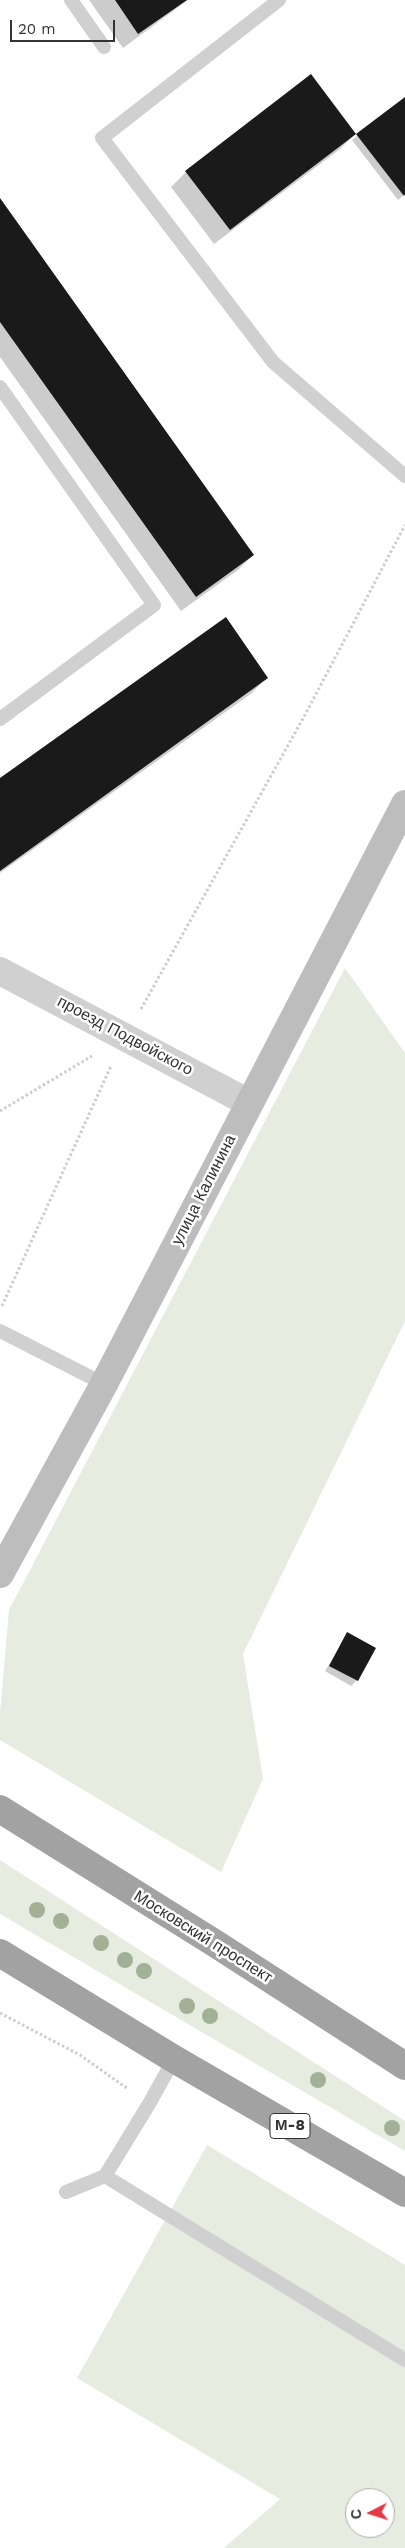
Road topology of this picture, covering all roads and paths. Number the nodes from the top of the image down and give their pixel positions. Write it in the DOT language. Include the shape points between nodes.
graph roads {
  1 [pos="71,0"];
  2 [pos="279,0"];
  3 [pos="104,46"];
  4 [pos="0,387"];
  5 [pos="405,476"];
  6 [pos="405,524"];
  7 [pos="0,718"];
  8 [pos="405,804"];
  9 [pos="0,971"];
  10 [pos="126,1035"];
  11 [pos="249,1103"];
  12 [pos="0,1111"];
  13 [pos="0,1310"];
  14 [pos="0,1331"];
  15 [pos="104,1384"];
  16 [pos="0,1574"];
  17 [pos="0,1809"];
  18 [pos="0,1952"];
  19 [pos="0,2013"];
  20 [pos="174,2059"];
  21 [pos="405,2066"];
  22 [pos="149,2104"];
  23 [pos="105,2176"];
  24 [pos="66,2192"];
  25 [pos="405,2193"];
  26 [pos="405,2360"];
  1 -- 3 [label="lane"];
  2 -- 5 [label="lane" via="102,138 273,362"];
  4 -- 7 [label="lane" via="154,605"];
  6 -- 10 [label="path" via="306,713"];
  8 -- 11 [label="main road, улица Калинина"];
  9 -- 10 [label="street, проезд Подвойского"];
  10 -- 11 [label="street, проезд Подвойского"];
  10 -- 12 [label="path"];
  10 -- 13 [label="path"];
  11 -- 15 [label="main road, улица Калинина"];
  14 -- 15 [label="lane"];
  15 -- 16 [label="main road, улица Калинина"];
  17 -- 21 [label="highway, Московский проспект"];
  18 -- 20 [label="highway, М-8"];
  19 -- 22 [label="path" via="80,2055"];
  20 -- 22 [label="lane"];
  20 -- 25 [label="highway, М-8"];
  22 -- 23 [label="lane"];
  23 -- 24 [label="lane"];
  23 -- 26 [label="lane"];
}
